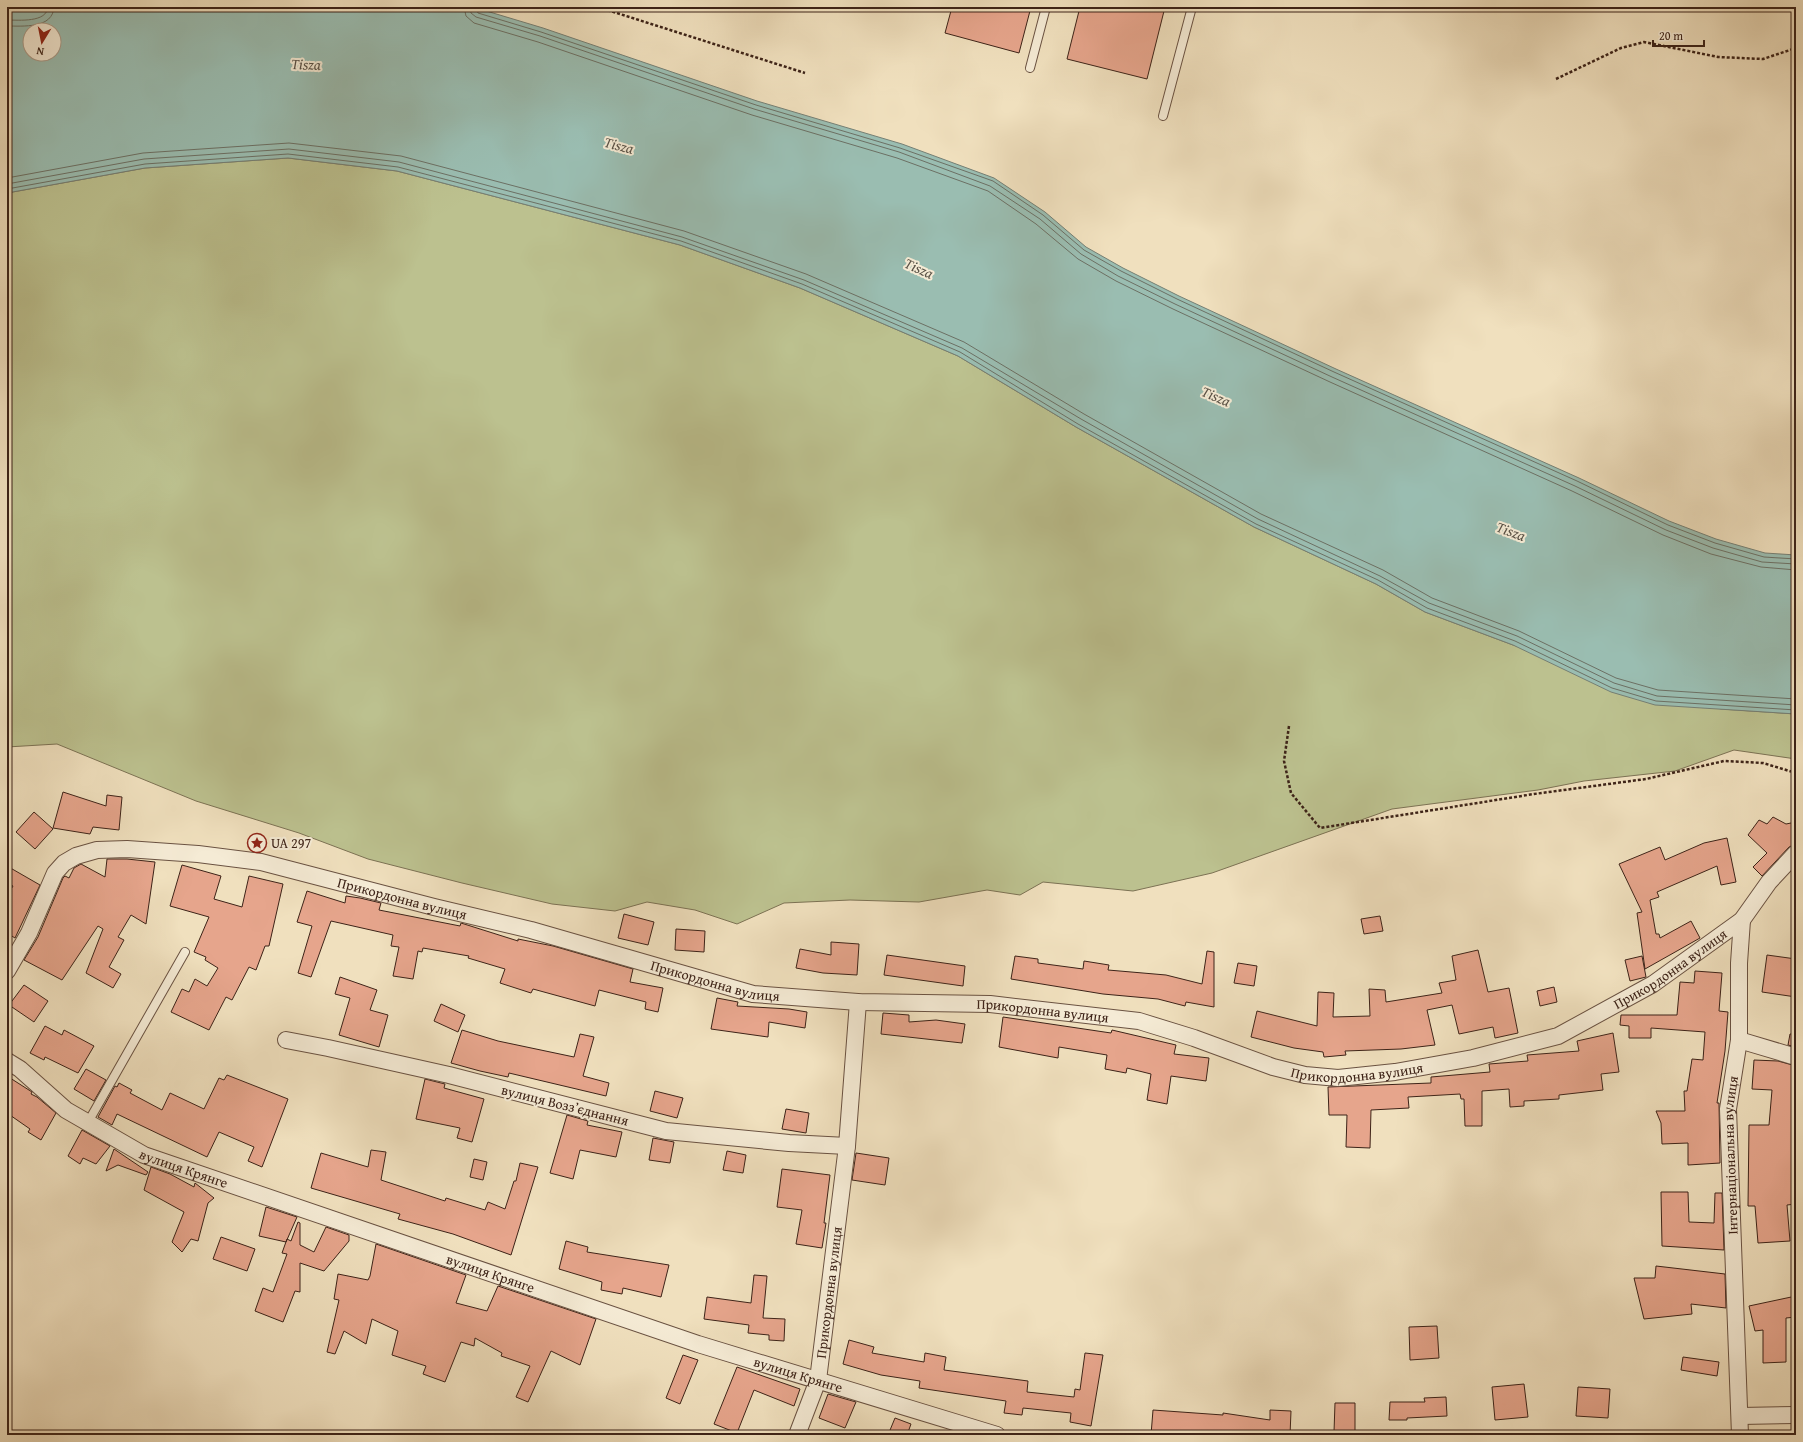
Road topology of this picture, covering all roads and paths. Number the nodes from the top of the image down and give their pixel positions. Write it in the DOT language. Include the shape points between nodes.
graph roads {
  1 [pos="598,7"];
  2 [pos="1046,7"];
  3 [pos="1192,7"];
  4 [pos="1796,48"];
  5 [pos="1030,68"];
  6 [pos="805,73"];
  7 [pos="1556,79"];
  8 [pos="1163,116"];
  9 [pos="1289,726"];
  10 [pos="1796,773"];
  11 [pos="1796,853"];
  12 [pos="1742,920"];
  13 [pos="185,952"];
  14 [pos="7,971"];
  15 [pos="858,1002"];
  16 [pos="286,1040"];
  17 [pos="1739,1040"];
  18 [pos="1796,1057"];
  19 [pos="7,1061"];
  20 [pos="87,1124"];
  21 [pos="848,1146"];
  22 [pos="818,1380"];
  23 [pos="1796,1415"];
  24 [pos="1740,1416"];
  25 [pos="797,1435"];
  26 [pos="997,1435"];
  27 [pos="1740,1435"];
  1 -- 6 [label="path"];
  2 -- 5 [label="lane"];
  3 -- 8 [label="lane"];
  4 -- 7 [label="path" via="1763,59 1718,57 1644,42 1621,48"];
  9 -- 10 [label="path" via="1284,761 1291,793 1320,828 1646,779 1724,761 1763,763"];
  11 -- 12 [label="street, Прикордонна вулиця" via="1769,882"];
  12 -- 15 [label="street, Прикордонна вулиця" via="1653,984 1558,1036 1473,1058 1395,1072 1338,1078 1305,1075 1273,1067 1139,1021 990,1004"];
  12 -- 17 [label="street, Інтернаціональна вулиця"];
  13 -- 20 [label="lane"];
  14 -- 15 [label="street, Прикордонна вулиця" via="29,933 55,873 64,863 76,856 97,850 127,849 261,862 531,930 754,994"];
  15 -- 21 [label="street, Прикордонна вулиця"];
  16 -- 21 [label="street, вулиця Воззʼєднання" via="449,1075 666,1130 789,1143"];
  17 -- 18 [label="street"];
  17 -- 24 [label="street, Інтернаціональна вулиця" via="1728,1108"];
  19 -- 20 [label="street, вулиця Крянге"];
  20 -- 22 [label="street, вулиця Крянге" via="144,1155 183,1169 698,1344"];
  21 -- 22 [label="street, Прикордонна вулиця"];
  22 -- 25 [label="street, Прикордонна вулиця"];
  22 -- 26 [label="street, вулиця Крянге"];
  23 -- 24 [label="street"];
  24 -- 27 [label="street, Інтернаціональна вулиця"];
}
